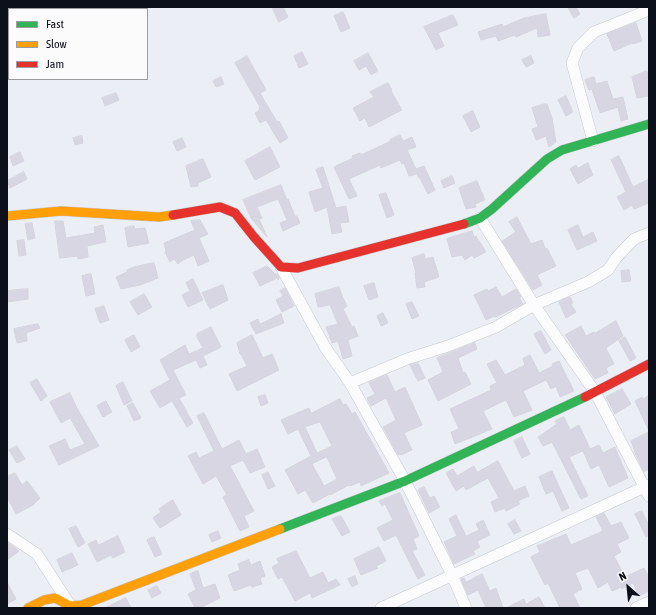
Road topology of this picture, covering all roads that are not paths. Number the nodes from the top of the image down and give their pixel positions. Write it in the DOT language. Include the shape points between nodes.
graph roads {
  1 [pos="649,10"];
  2 [pos="649,124"];
  3 [pos="593,141"];
  4 [pos="7,216"];
  5 [pos="480,218"];
  6 [pos="649,233"];
  7 [pos="280,267"];
  8 [pos="534,305"];
  9 [pos="649,364"];
  10 [pos="350,383"];
  11 [pos="595,392"];
  12 [pos="405,481"];
  13 [pos="648,490"];
  14 [pos="7,534"];
  15 [pos="452,575"];
  16 [pos="55,598"];
  17 [pos="649,602"];
  18 [pos="65,607"];
  19 [pos="28,608"];
  20 [pos="381,608"];
  21 [pos="466,608"];
  22 [pos="636,608"];
  1 -- 3 [label="street" via="594,32 578,48 572,63"];
  2 -- 3 [label="street"];
  3 -- 5 [label="street" via="562,150 547,158"];
  4 -- 7 [label="street" via="61,210 159,217 220,207 235,213"];
  5 -- 7 [label="street" via="298,268"];
  5 -- 8 [label="street"];
  6 -- 8 [label="street" via="634,240 601,275"];
  7 -- 10 [label="street" via="325,347"];
  8 -- 10 [label="street" via="496,328 407,359"];
  8 -- 11 [label="street"];
  9 -- 11 [label="street"];
  10 -- 12 [label="street"];
  11 -- 12 [label="street"];
  11 -- 13 [label="street"];
  12 -- 15 [label="street"];
  12 -- 18 [label="street" via="82,605"];
  13 -- 15 [label="street"];
  14 -- 18 [label="street" via="37,554"];
  15 -- 20 [label="street"];
  15 -- 21 [label="street"];
  16 -- 18 [label="street"];
  16 -- 19 [label="street"];
  17 -- 22 [label="street"];
}
